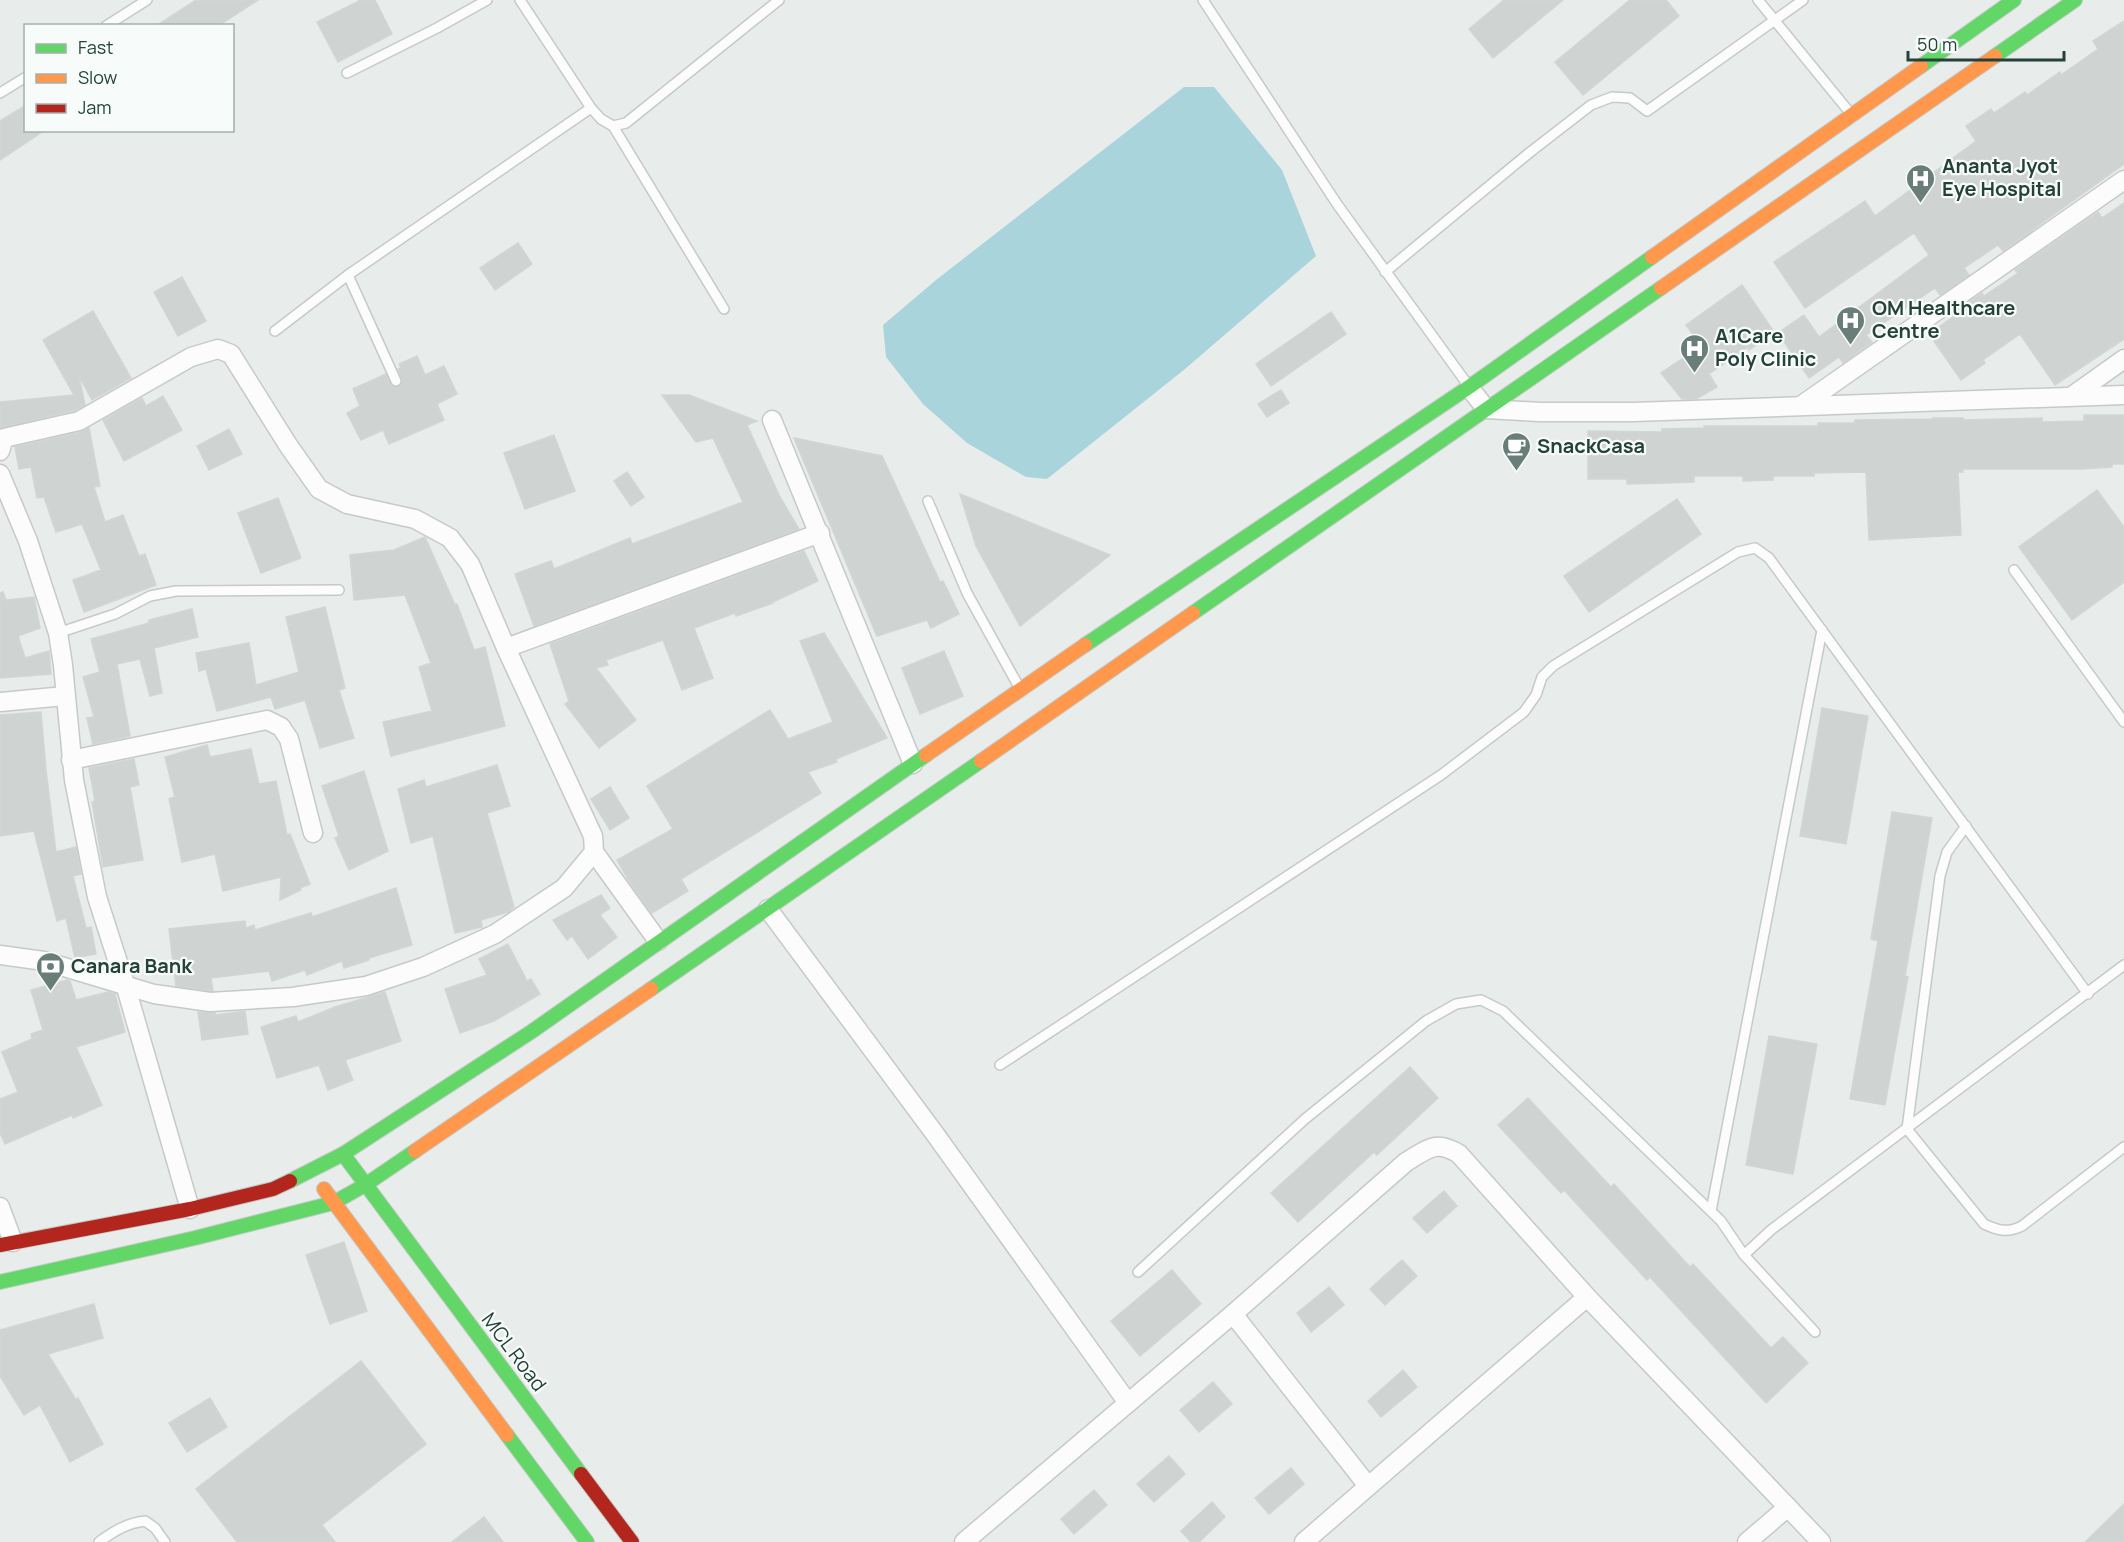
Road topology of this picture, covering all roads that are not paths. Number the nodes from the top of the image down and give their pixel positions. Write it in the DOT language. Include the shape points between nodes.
graph roads {
  1 [pos="147,0"];
  2 [pos="487,0"];
  3 [pos="520,0"];
  4 [pos="779,0"];
  5 [pos="1203,0"];
  6 [pos="1758,0"];
  7 [pos="1803,0"];
  8 [pos="2014,0"];
  9 [pos="2075,0"];
  10 [pos="1774,19"];
  11 [pos="109,24"];
  12 [pos="346,73"];
  13 [pos="24,78"];
  14 [pos="0,93"];
  15 [pos="591,108"];
  16 [pos="1851,114"];
  17 [pos="613,126"];
  18 [pos="2124,180"];
  19 [pos="1385,272"];
  20 [pos="348,275"];
  21 [pos="724,309"];
  22 [pos="276,331"];
  23 [pos="2124,359"];
  24 [pos="396,381"];
  25 [pos="1469,387"];
  26 [pos="2124,395"];
  27 [pos="2072,396"];
  28 [pos="1802,405"];
  29 [pos="1486,409"];
  30 [pos="772,420"];
  31 [pos="0,451"];
  32 [pos="0,474"];
  33 [pos="928,501"];
  34 [pos="820,533"];
  35 [pos="2014,570"];
  36 [pos="339,590"];
  37 [pos="1822,630"];
  38 [pos="58,633"];
  39 [pos="506,648"];
  40 [pos="1020,689"];
  41 [pos="65,696"];
  42 [pos="0,702"];
  43 [pos="2124,722"];
  44 [pos="71,760"];
  45 [pos="913,764"];
  46 [pos="1966,826"];
  47 [pos="313,833"];
  48 [pos="594,852"];
  49 [pos="768,909"];
  50 [pos="658,941"];
  51 [pos="0,955"];
  52 [pos="2124,965"];
  53 [pos="125,984"];
  54 [pos="2088,994"];
  55 [pos="1000,1065"];
  56 [pos="1907,1129"];
  57 [pos="2124,1147"];
  58 [pos="343,1154"];
  59 [pos="312,1171"];
  60 [pos="365,1185"];
  61 [pos="333,1203"];
  62 [pos="0,1207"];
  63 [pos="190,1209"];
  64 [pos="1711,1211"];
  65 [pos="7,1244"];
  66 [pos="1744,1255"];
  67 [pos="1138,1272"];
  68 [pos="0,1282"];
  69 [pos="1587,1297"];
  70 [pos="1233,1314"];
  71 [pos="1815,1332"];
  72 [pos="1128,1403"];
  73 [pos="1368,1486"];
  74 [pos="1788,1507"];
  75 [pos="99,1542"];
  76 [pos="165,1542"];
  77 [pos="587,1542"];
  78 [pos="632,1542"];
  79 [pos="964,1542"];
  80 [pos="1304,1542"];
  81 [pos="1747,1542"];
  82 [pos="1821,1542"];
  1 -- 11 [label="lane"];
  2 -- 12 [label="lane"];
  3 -- 15 [label="lane"];
  4 -- 17 [label="lane" via="626,123"];
  5 -- 19 [label="lane"];
  6 -- 10 [label="lane"];
  7 -- 10 [label="lane"];
  8 -- 16 [label="main road"];
  9 -- 29 [label="main road"];
  10 -- 16 [label="lane"];
  10 -- 19 [label="lane" via="1647,111 1630,98 1612,97 1591,105"];
  13 -- 14 [label="lane"];
  15 -- 17 [label="lane"];
  15 -- 20 [label="lane"];
  16 -- 25 [label="main road"];
  17 -- 21 [label="lane"];
  18 -- 28 [label="street"];
  19 -- 25 [label="lane"];
  20 -- 22 [label="lane"];
  20 -- 24 [label="lane"];
  23 -- 27 [label="street"];
  25 -- 29 [label="street"];
  25 -- 40 [label="main road"];
  26 -- 27 [label="street"];
  27 -- 28 [label="street"];
  28 -- 29 [label="street" via="1622,412"];
  29 -- 49 [label="main road"];
  30 -- 34 [label="street"];
  31 -- 39 [label="street" via="4,438 79,421 191,357 218,349 231,354 319,489 347,504 416,519 450,538 470,564"];
  32 -- 38 [label="street" via="28,541"];
  33 -- 40 [label="lane" via="967,593"];
  34 -- 39 [label="street"];
  34 -- 45 [label="street"];
  35 -- 43 [label="lane"];
  36 -- 38 [label="lane" via="176,591 150,596 115,614"];
  37 -- 46 [label="lane"];
  37 -- 55 [label="lane" via="1769,558 1755,548 1738,552 1553,666 1542,677 1524,712 1441,775"];
  37 -- 64 [label="lane"];
  38 -- 41 [label="street"];
  39 -- 48 [label="street" via="593,836"];
  40 -- 45 [label="main road"];
  41 -- 42 [label="street"];
  41 -- 44 [label="street"];
  44 -- 47 [label="street" via="267,720 281,727 289,739"];
  44 -- 53 [label="street" via="97,897"];
  45 -- 50 [label="main road"];
  46 -- 54 [label="lane"];
  46 -- 56 [label="lane" via="1947,852 1940,876"];
  48 -- 50 [label="street"];
  48 -- 53 [label="street" via="564,888 495,934 423,967 366,986 293,997 210,1002 154,994"];
  49 -- 60 [label="main road"];
  49 -- 72 [label="street"];
  50 -- 58 [label="main road" via="531,1032"];
  51 -- 53 [label="street" via="44,961"];
  52 -- 54 [label="lane"];
  53 -- 63 [label="street"];
  54 -- 56 [label="lane"];
  56 -- 57 [label="lane" via="1984,1224 1998,1230 2011,1231 2022,1226"];
  56 -- 66 [label="lane" via="1771,1230"];
  58 -- 59 [label="main road"];
  58 -- 60 [label="main road, MCL Road"];
  59 -- 61 [label="main road"];
  59 -- 63 [label="main road" via="273,1189"];
  60 -- 61 [label="main road"];
  60 -- 78 [label="main road, MCL Road"];
  61 -- 68 [label="main road"];
  61 -- 77 [label="main road"];
  62 -- 65 [label="street"];
  63 -- 65 [label="main road"];
  64 -- 66 [label="lane"];
  64 -- 67 [label="lane" via="1503,1011 1480,1000 1456,1004 1426,1021 1305,1119"];
  66 -- 71 [label="lane"];
  69 -- 70 [label="street" via="1459,1154 1447,1147 1433,1146 1406,1162"];
  69 -- 73 [label="street"];
  69 -- 74 [label="street"];
  70 -- 72 [label="street"];
  70 -- 73 [label="street"];
  72 -- 79 [label="street"];
  73 -- 80 [label="street"];
  74 -- 81 [label="street"];
  74 -- 82 [label="street"];
  75 -- 76 [label="lane" via="112,1532 145,1521"];
}
